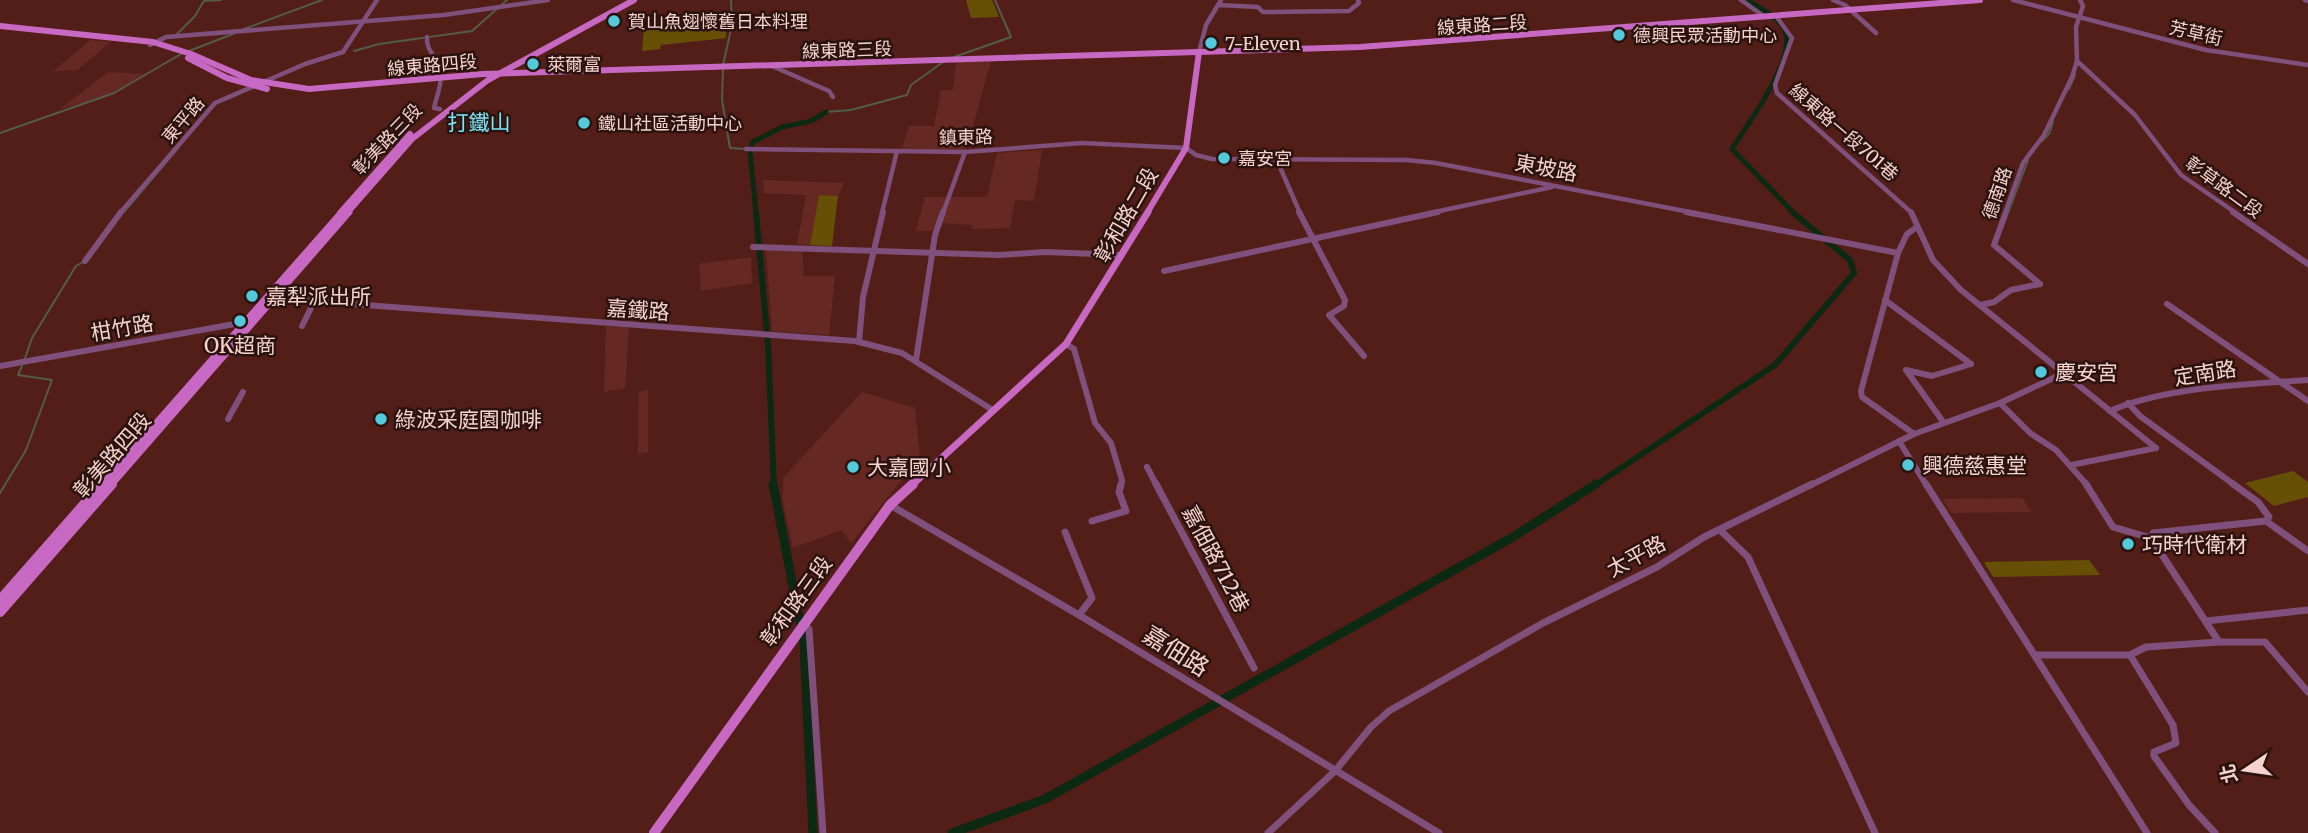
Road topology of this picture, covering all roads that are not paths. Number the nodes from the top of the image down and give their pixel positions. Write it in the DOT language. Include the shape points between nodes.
graph roads {
  1 [pos="377,0"];
  2 [pos="548,0"];
  3 [pos="626,0"];
  4 [pos="634,0"];
  5 [pos="1357,0"];
  6 [pos="1741,0"];
  7 [pos="1833,0"];
  8 [pos="1980,0"];
  9 [pos="2013,0"];
  10 [pos="2080,0"];
  11 [pos="1220,2"];
  12 [pos="1851,10"];
  13 [pos="1772,17"];
  14 [pos="2079,18"];
  15 [pos="361,22"];
  16 [pos="0,28"];
  17 [pos="1876,33"];
  18 [pos="427,37"];
  19 [pos="152,44"];
  20 [pos="1199,52"];
  21 [pos="2077,61"];
  22 [pos="2308,65"];
  23 [pos="772,66"];
  24 [pos="490,75"];
  25 [pos="443,79"];
  26 [pos="460,79"];
  27 [pos="265,83"];
  28 [pos="254,87"];
  29 [pos="470,88"];
  30 [pos="833,97"];
  31 [pos="440,109"];
  32 [pos="1186,148"];
  33 [pos="746,149"];
  34 [pos="897,151"];
  35 [pos="965,152"];
  36 [pos="1276,158"];
  37 [pos="1555,186"];
  38 [pos="1917,227"];
  39 [pos="1310,239"];
  40 [pos="755,247"];
  41 [pos="873,249"];
  42 [pos="1898,253"];
  43 [pos="933,254"];
  44 [pos="1122,255"];
  45 [pos="85,261"];
  46 [pos="2308,264"];
  47 [pos="1164,271"];
  48 [pos="269,298"];
  49 [pos="1885,300"];
  50 [pos="314,302"];
  51 [pos="2167,304"];
  52 [pos="1980,305"];
  53 [pos="246,322"];
  54 [pos="302,326"];
  55 [pos="859,342"];
  56 [pos="1066,344"];
  57 [pos="1364,356"];
  58 [pos="916,360"];
  59 [pos="0,366"];
  60 [pos="2062,374"];
  61 [pos="2308,380"];
  62 [pos="2279,381"];
  63 [pos="243,392"];
  64 [pos="2308,401"];
  65 [pos="2000,402"];
  66 [pos="2128,404"];
  67 [pos="991,410"];
  68 [pos="2110,411"];
  69 [pos="228,419"];
  70 [pos="1944,423"];
  71 [pos="1914,434"];
  72 [pos="1899,441"];
  73 [pos="2071,465"];
  74 [pos="1147,467"];
  75 [pos="890,505"];
  76 [pos="1092,521"];
  77 [pos="2266,521"];
  78 [pos="1720,530"];
  79 [pos="1065,532"];
  80 [pos="2151,538"];
  81 [pos="2308,551"];
  82 [pos="0,600"];
  83 [pos="2308,610"];
  84 [pos="0,612"];
  85 [pos="1079,615"];
  86 [pos="2206,621"];
  87 [pos="799,629"];
  88 [pos="2220,642"];
  89 [pos="2130,654"];
  90 [pos="2035,655"];
  91 [pos="1254,668"];
  92 [pos="2308,692"];
  93 [pos="1335,771"];
  94 [pos="654,833"];
  95 [pos="823,833"];
  96 [pos="1268,833"];
  97 [pos="1439,833"];
  98 [pos="1875,833"];
  99 [pos="2147,833"];
  100 [pos="2215,833"];
  1 -- 15 [label="street"];
  2 -- 15 [label="street"];
  3 -- 24 [label="main road, 彰美路三段"];
  4 -- 24 [label="main road, 彰美路三段"];
  5 -- 11 [label="street" via="1349,10 1272,13"];
  6 -- 13 [label="street"];
  7 -- 12 [label="street"];
  8 -- 12 [label="main road, 線東路二段"];
  9 -- 14 [label="street, 芳草街"];
  10 -- 14 [label="street"];
  11 -- 20 [label="street, 彰和路二段" via="1206,24"];
  12 -- 13 [label="main road, 線東路二段"];
  12 -- 17 [label="street"];
  13 -- 20 [label="main road, 線東路二段" via="1419,44"];
  13 -- 38 [label="street, 線東路一段701巷" via="1792,38 1774,85 1777,93 1910,209"];
  14 -- 21 [label="street"];
  14 -- 22 [label="street, 芳草街" via="2227,55"];
  15 -- 19 [label="street" via="166,37"];
  15 -- 27 [label="street, 東平路" via="343,52"];
  16 -- 19 [label="main road, 線東路四段"];
  18 -- 25 [label="street" via="426,47 436,55"];
  19 -- 27 [label="main road, 線東路四段"];
  19 -- 28 [label="main road, 線東路四段"];
  20 -- 23 [label="main road, 線東路三段"];
  20 -- 32 [label="main road, 彰和路二段"];
  21 -- 46 [label="street, 彰草路二段" via="2135,115 2181,174"];
  21 -- 52 [label="street, 德南路" via="2044,135 2023,163 1994,245 2040,284 2011,290"];
  23 -- 24 [label="main road, 線東路三段"];
  23 -- 30 [label="street" via="829,91"];
  24 -- 25 [label="main road, 線東路四段"];
  24 -- 26 [label="main road, 線東路四段"];
  24 -- 29 [label="main road, 彰美路三段"];
  24 -- 48 [label="main road, 彰美路三段" via="412,139"];
  25 -- 26 [label="main road, 線東路四段"];
  25 -- 27 [label="main road, 線東路四段" via="309,89"];
  25 -- 28 [label="main road, 線東路四段" via="315,92"];
  25 -- 31 [label="street" via="433,108"];
  26 -- 29 [label="main road"];
  27 -- 28 [label="street, 東平路"];
  28 -- 45 [label="street, 東平路" via="215,103 194,124"];
  29 -- 31 [label="main road, 彰美路三段"];
  31 -- 48 [label="main road, 彰美路三段" via="401,142"];
  32 -- 35 [label="street, 鎮東路" via="1082,143"];
  32 -- 36 [label="street, 東坡路" via="1212,159"];
  32 -- 44 [label="main road, 彰和路二段"];
  33 -- 34 [label="street, 鎮東路"];
  34 -- 35 [label="street, 鎮東路"];
  34 -- 41 [label="street"];
  35 -- 43 [label="street" via="935,235"];
  36 -- 37 [label="street, 東坡路" via="1436,163"];
  36 -- 39 [label="street" via="1281,182"];
  37 -- 39 [label="street"];
  37 -- 42 [label="street, 東坡路"];
  38 -- 42 [label="street" via="1907,234"];
  38 -- 52 [label="street" via="1933,260"];
  39 -- 47 [label="street"];
  39 -- 57 [label="street" via="1345,300 1344,306 1329,315"];
  40 -- 41 [label="street"];
  41 -- 43 [label="street"];
  41 -- 55 [label="street"];
  42 -- 49 [label="street"];
  43 -- 44 [label="street"];
  43 -- 58 [label="street"];
  44 -- 56 [label="main road, 彰和路二段"];
  48 -- 50 [label="street, 嘉鐵路"];
  48 -- 53 [label="main road, 彰美路三段"];
  49 -- 70 [label="street" via="1972,365 1932,376 1906,370"];
  49 -- 71 [label="street" via="1862,397"];
  50 -- 54 [label="street"];
  50 -- 55 [label="street, 嘉鐵路"];
  51 -- 62 [label="street"];
  52 -- 60 [label="street"];
  53 -- 59 [label="street, 柑竹路"];
  53 -- 82 [label="main road, 彰美路四段"];
  53 -- 84 [label="main road, 彰美路四段"];
  55 -- 58 [label="street, 嘉鐵路"];
  56 -- 67 [label="main road, 彰和路二段"];
  56 -- 76 [label="street" via="1074,349 1095,423 1111,443 1122,480 1119,492 1126,512"];
  58 -- 67 [label="street, 嘉鐵路"];
  60 -- 65 [label="street, 太平路"];
  60 -- 68 [label="street"];
  61 -- 62 [label="street, 定南路"];
  62 -- 64 [label="street"];
  62 -- 66 [label="street, 定南路"];
  63 -- 69 [label="street"];
  65 -- 70 [label="street, 太平路"];
  65 -- 73 [label="street"];
  66 -- 68 [label="street, 定南路"];
  66 -- 77 [label="street" via="2258,502 2269,517"];
  67 -- 75 [label="main road, 彰和路三段"];
  68 -- 73 [label="street" via="2156,447"];
  70 -- 71 [label="street, 太平路"];
  71 -- 72 [label="street, 太平路"];
  72 -- 78 [label="street, 太平路"];
  72 -- 90 [label="street"];
  73 -- 80 [label="street" via="2113,527"];
  74 -- 91 [label="street, 嘉佃路712巷"];
  75 -- 85 [label="street, 嘉佃路"];
  75 -- 87 [label="main road, 彰和路三段"];
  77 -- 80 [label="street" via="2153,533"];
  77 -- 81 [label="street"];
  78 -- 93 [label="street, 太平路" via="1389,711"];
  78 -- 98 [label="street" via="1748,557"];
  79 -- 85 [label="street" via="1092,598"];
  80 -- 86 [label="street"];
  83 -- 86 [label="street"];
  85 -- 93 [label="street, 嘉佃路"];
  86 -- 88 [label="street"];
  87 -- 94 [label="main road, 彰和路三段"];
  87 -- 95 [label="street" via="809,629"];
  88 -- 89 [label="street" via="2146,647"];
  88 -- 92 [label="street" via="2265,642"];
  89 -- 90 [label="street"];
  89 -- 100 [label="street" via="2177,736 2176,743 2154,756"];
  90 -- 99 [label="street"];
  93 -- 96 [label="street, 太平路"];
  93 -- 97 [label="street, 嘉佃路"];
}
